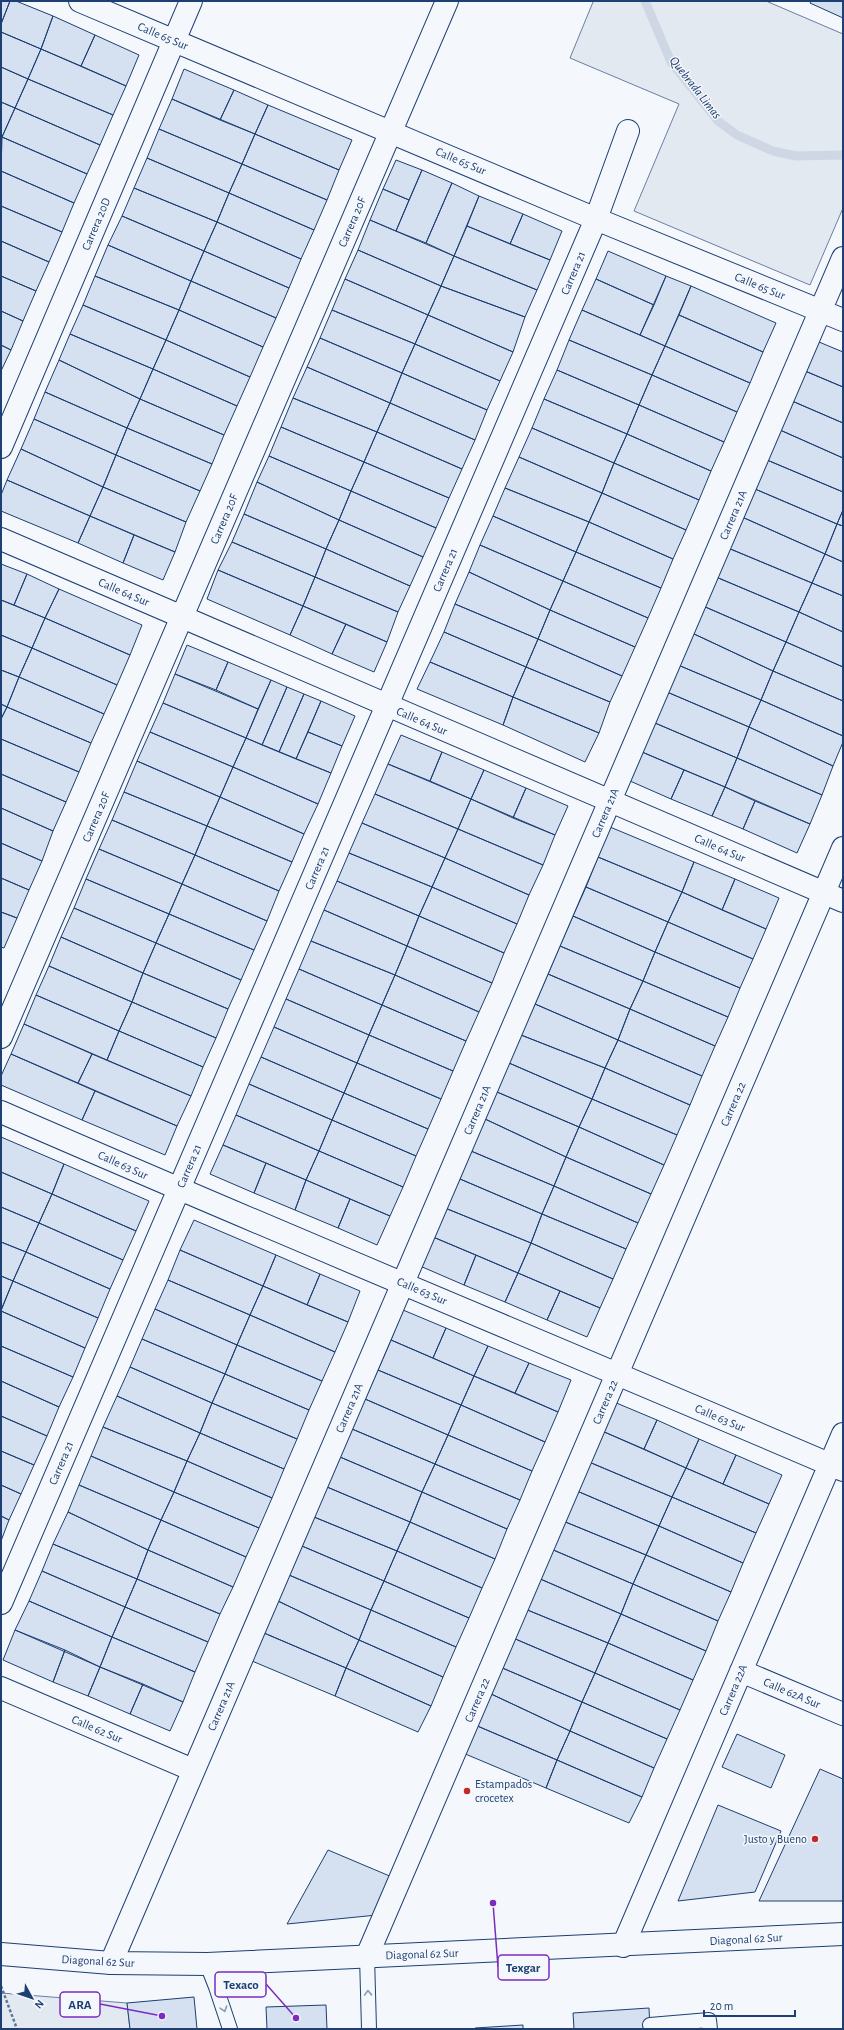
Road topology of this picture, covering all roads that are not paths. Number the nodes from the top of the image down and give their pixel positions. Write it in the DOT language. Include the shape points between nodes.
graph roads {
  1 [pos="80,1"];
  2 [pos="190,1"];
  3 [pos="446,1"];
  4 [pos="174,41"];
  5 [pos="391,131"];
  6 [pos="628,131"];
  7 [pos="596,219"];
  8 [pos="843,258"];
  9 [pos="820,311"];
  10 [pos="843,320"];
  11 [pos="1,447"];
  12 [pos="1,539"];
  13 [pos="182,617"];
  14 [pos="386,706"];
  15 [pos="610,800"];
  16 [pos="843,848"];
  17 [pos="833,897"];
  18 [pos="1,1037"];
  19 [pos="1,1112"];
  20 [pos="178,1189"];
  21 [pos="403,1282"];
  22 [pos="617,1374"];
  23 [pos="843,1434"];
  24 [pos="837,1467"];
  25 [pos="1,1603"];
  26 [pos="741,1671"];
  27 [pos="1,1688"];
  28 [pos="843,1714"];
  29 [pos="193,1770"];
  30 [pos="843,1934"];
  31 [pos="623,1946"];
  32 [pos="1,1954"];
  33 [pos="367,1956"];
  34 [pos="111,1963"];
  35 [pos="207,1964"];
  36 [pos="650,2025"];
  37 [pos="230,2029"];
  38 [pos="369,2029"];
  39 [pos="710,2029"];
  1 -- 4 [label="street, Calle 65 Sur"];
  2 -- 4 [label="street, Carrera 20D"];
  3 -- 5 [label="street, Carrera 20F"];
  4 -- 5 [label="street, Calle 65 Sur"];
  4 -- 11 [label="street, Carrera 20D"];
  5 -- 7 [label="street, Calle 65 Sur"];
  5 -- 13 [label="street, Carrera 20F"];
  6 -- 7 [label="street, Carrera 21"];
  7 -- 9 [label="street, Calle 65 Sur"];
  7 -- 14 [label="street, Carrera 21"];
  8 -- 9 [label="street, Carrera 21A"];
  9 -- 10 [label="street, Calle 65 Sur"];
  9 -- 15 [label="street, Carrera 21A"];
  12 -- 13 [label="street, Calle 64 Sur"];
  13 -- 14 [label="street, Calle 64 Sur"];
  13 -- 18 [label="street, Carrera 20F"];
  14 -- 15 [label="street, Calle 64 Sur"];
  14 -- 20 [label="street, Carrera 21"];
  15 -- 17 [label="street, Calle 64 Sur"];
  15 -- 21 [label="street, Carrera 21A"];
  16 -- 17 [label="street, Carrera 22"];
  17 -- 22 [label="street, Carrera 22"];
  19 -- 20 [label="street, Calle 63 Sur"];
  20 -- 21 [label="street, Calle 63 Sur"];
  20 -- 25 [label="street, Carrera 21"];
  21 -- 22 [label="street, Calle 63 Sur"];
  21 -- 29 [label="street, Carrera 21A"];
  22 -- 24 [label="street, Calle 63 Sur"];
  22 -- 33 [label="street, Carrera 22"];
  23 -- 24 [label="street, Carrera 22A"];
  24 -- 26 [label="street, Carrera 22A"];
  26 -- 28 [label="street, Calle 62A Sur"];
  26 -- 31 [label="street, Carrera 22A"];
  27 -- 29 [label="street, Calle 62 Sur"];
  29 -- 34 [label="street, Carrera 21A"];
  30 -- 31 [label="street, Diagonal 62 Sur"];
  31 -- 33 [label="street, Diagonal 62 Sur"];
  32 -- 34 [label="street, Diagonal 62 Sur"];
  33 -- 35 [label="street, Diagonal 62 Sur"];
  38 -- 33 [label="lane, one-way"];
  34 -- 35 [label="street, Diagonal 62 Sur"];
  35 -- 37 [label="lane, one-way"];
  36 -- 39 [label="lane" via="709,2020"];
}
